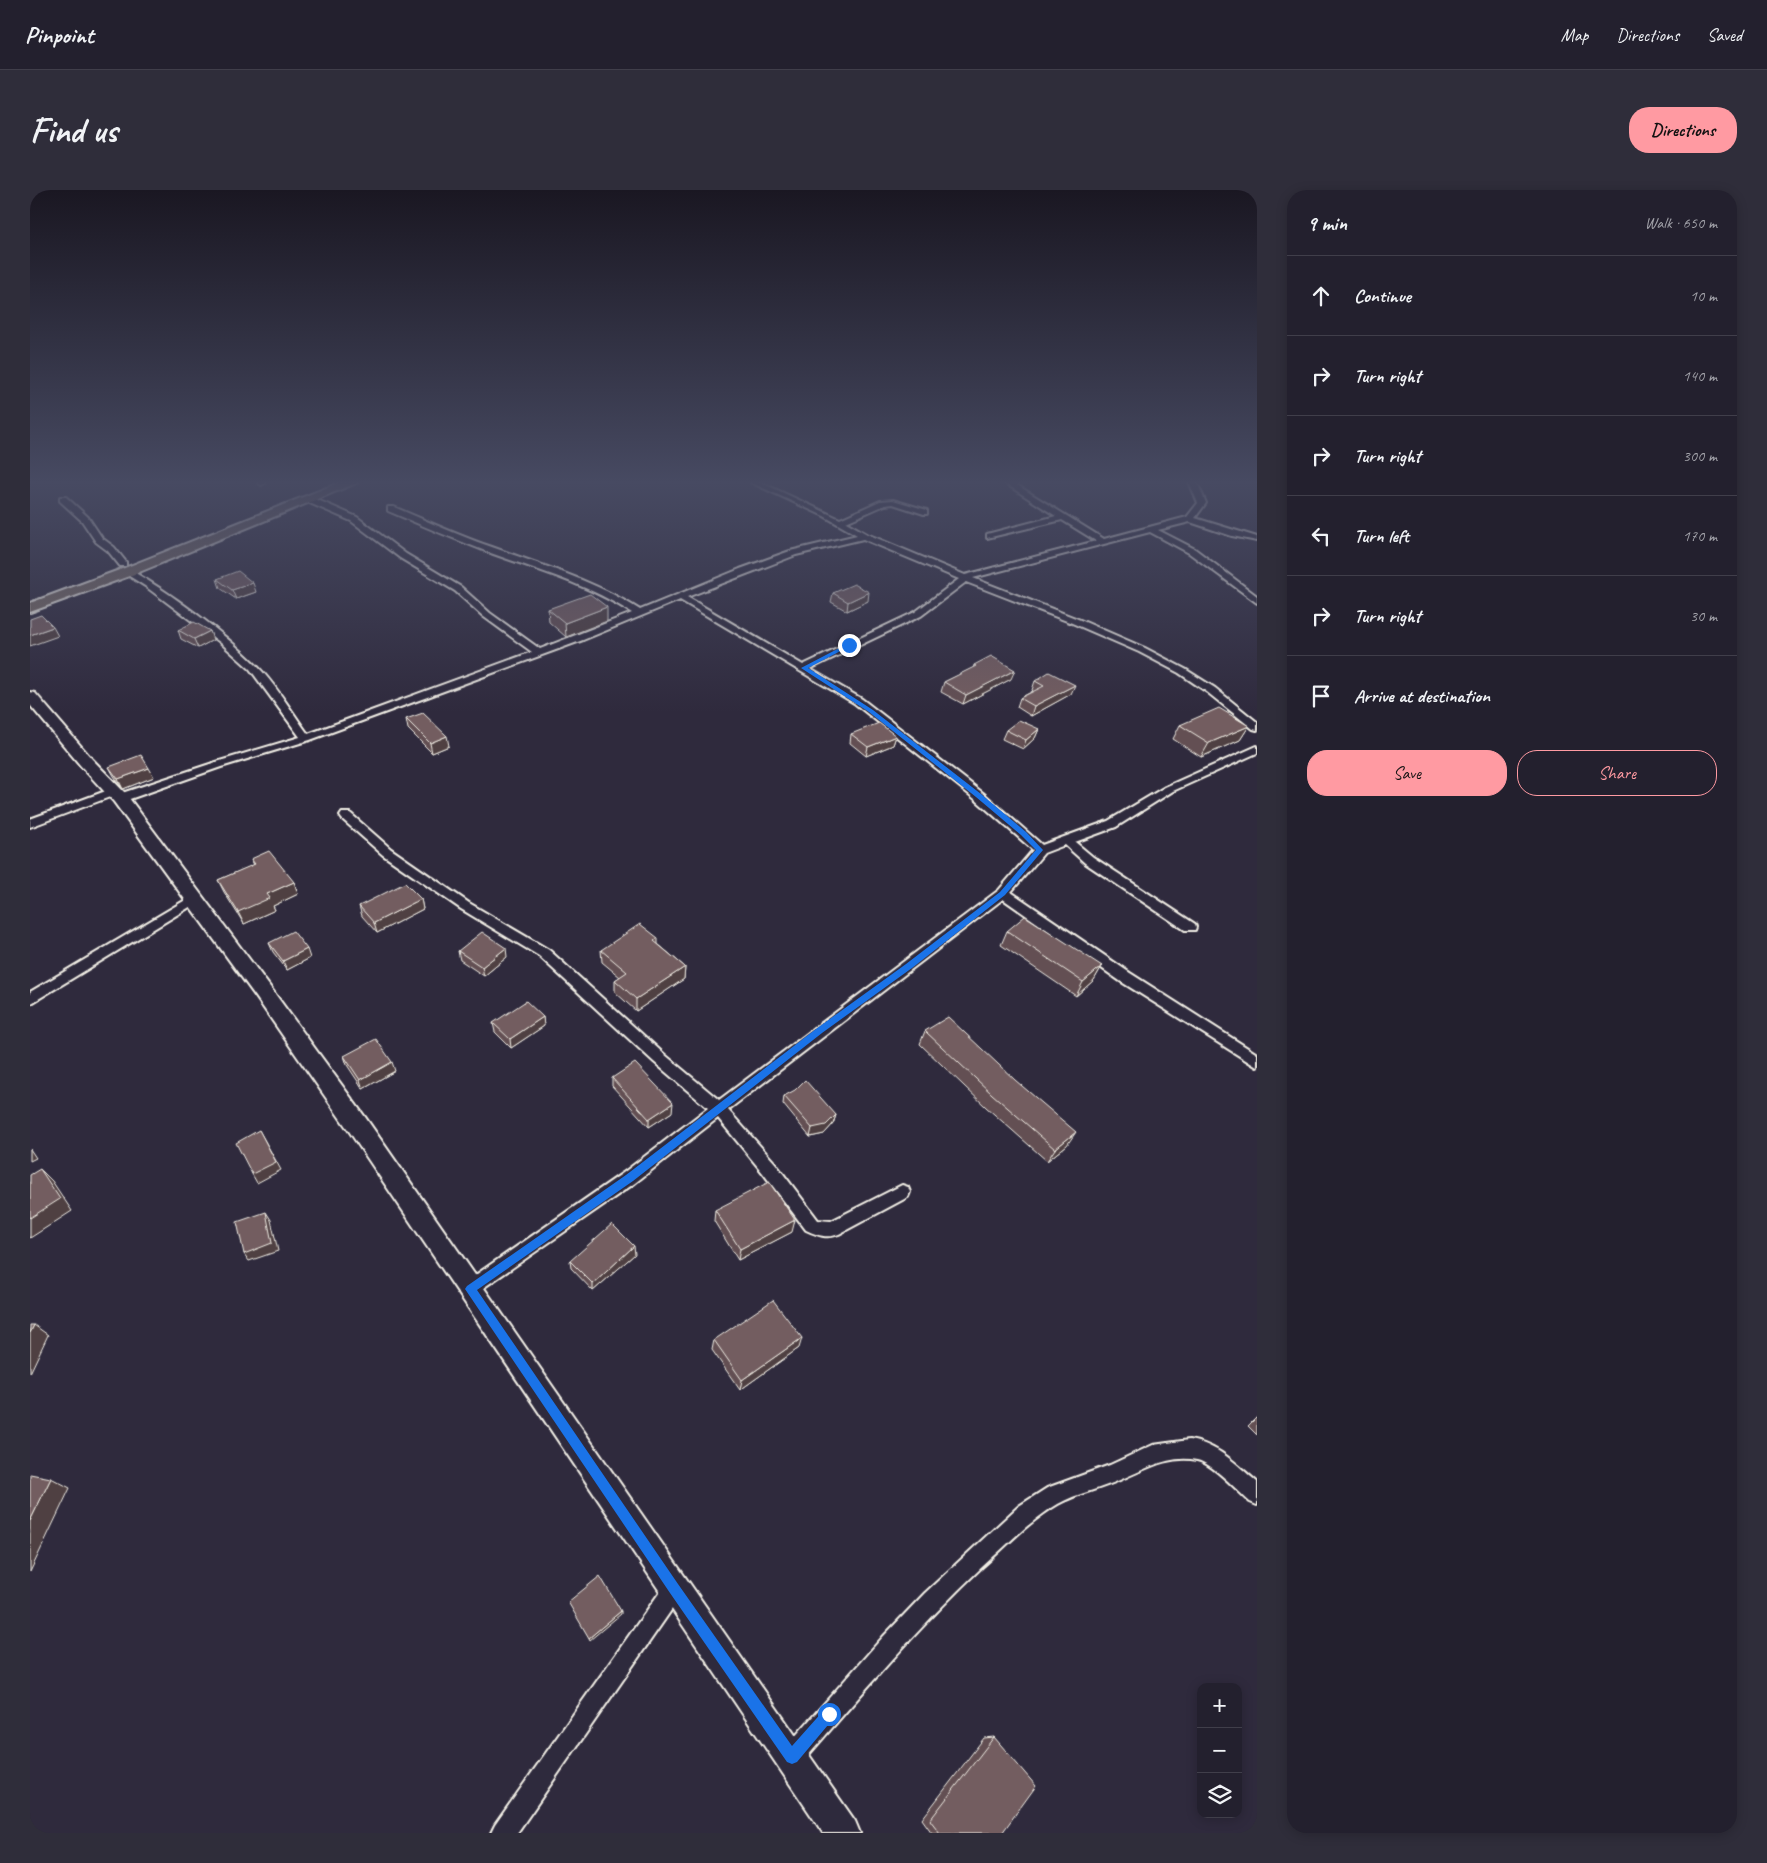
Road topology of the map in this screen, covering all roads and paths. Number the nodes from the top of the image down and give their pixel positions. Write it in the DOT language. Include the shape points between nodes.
graph roads {
  1 [pos="118,559"];
  2 [pos="147,559"];
  3 [pos="150,559"];
  4 [pos="407,559"];
  5 [pos="516,559"];
  6 [pos="779,559"];
  7 [pos="916,559"];
  8 [pos="1036,559"];
  9 [pos="1202,559"];
  10 [pos="124,568"];
  11 [pos="967,577"];
  12 [pos="30,598"];
  13 [pos="682,598"];
  14 [pos="1257,600"];
  15 [pos="30,608"];
  16 [pos="640,614"];
  17 [pos="538,652"];
  18 [pos="804,668"];
  19 [pos="30,696"];
  20 [pos="1257,728"];
  21 [pos="306,738"];
  22 [pos="1257,748"];
  23 [pos="117,795"];
  24 [pos="346,816"];
  25 [pos="30,823"];
  26 [pos="1066,840"];
  27 [pos="1040,850"];
  28 [pos="1003,894"];
  29 [pos="194,899"];
  30 [pos="1190,927"];
  31 [pos="30,999"];
  32 [pos="1257,1060"];
  33 [pos="718,1108"];
  34 [pos="902,1192"];
  35 [pos="470,1289"];
  36 [pos="1257,1495"];
  37 [pos="674,1589"];
  38 [pos="792,1757"];
  39 [pos="503,1833"];
  40 [pos="843,1833"];
  1 -- 10 [label="street"];
  2 -- 10 [label="main road"];
  3 -- 10 [label="main road"];
  4 -- 17 [label="street" via="458,589"];
  5 -- 16 [label="street" via="591,586"];
  6 -- 13 [label="street"];
  7 -- 11 [label="street"];
  8 -- 11 [label="street"];
  9 -- 14 [label="street"];
  10 -- 12 [label="main road"];
  10 -- 15 [label="main road"];
  10 -- 21 [label="street" via="224,640 253,667"];
  11 -- 18 [label="street" via="918,614"];
  11 -- 20 [label="street" via="1150,654 1211,690"];
  13 -- 16 [label="street"];
  13 -- 18 [label="street"];
  16 -- 17 [label="street"];
  17 -- 21 [label="street"];
  18 -- 27 [label="street" via="894,728"];
  19 -- 23 [label="street"];
  21 -- 23 [label="street"];
  22 -- 26 [label="street" via="1169,789 1112,824"];
  23 -- 25 [label="street"];
  23 -- 29 [label="street"];
  24 -- 33 [label="street" via="387,852 466,906 544,953"];
  26 -- 27 [label="street"];
  26 -- 30 [label="street" via="1089,860"];
  27 -- 28 [label="street"];
  28 -- 32 [label="street" via="1125,977"];
  28 -- 33 [label="street"];
  29 -- 31 [label="street"];
  29 -- 35 [label="street" via="274,1007"];
  33 -- 34 [label="street" via="812,1224 821,1229 833,1229"];
  33 -- 35 [label="street" via="629,1178"];
  35 -- 37 [label="street"];
  36 -- 38 [label="street" via="1218,1460 1203,1451 1189,1448 1153,1454 1114,1473 1054,1495 1026,1513 932,1600"];
  37 -- 38 [label="street"];
  37 -- 39 [label="street"];
  38 -- 40 [label="street"];
}
